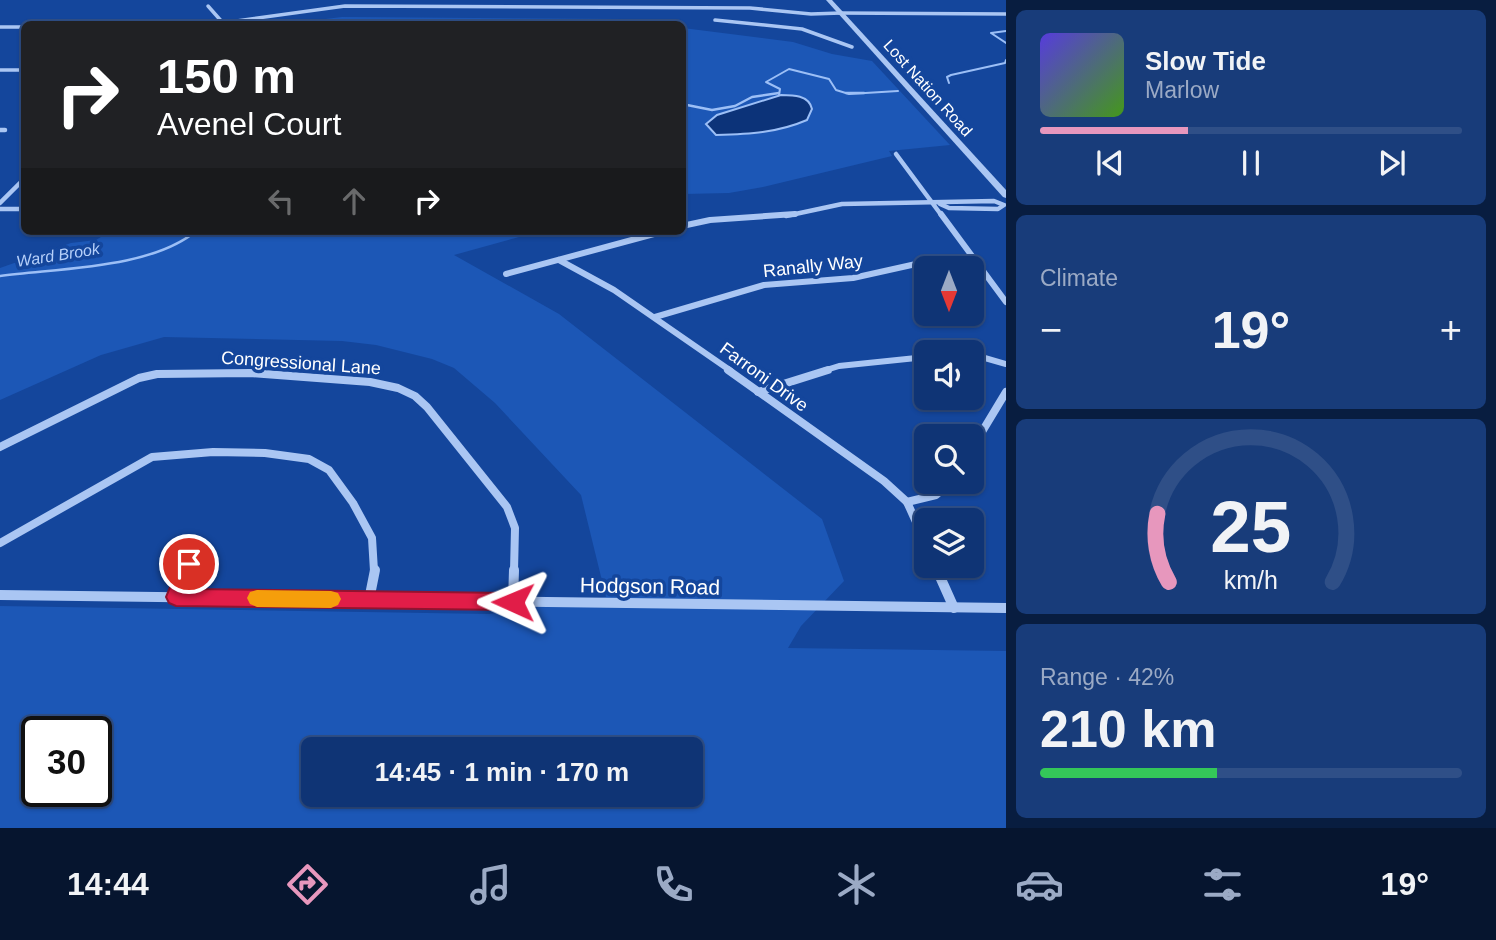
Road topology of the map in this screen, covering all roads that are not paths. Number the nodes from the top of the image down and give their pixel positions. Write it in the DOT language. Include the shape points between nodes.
graph roads {
  1 [pos="829,0"];
  2 [pos="208,6"];
  3 [pos="796,12"];
  4 [pos="841,13"];
  5 [pos="1006,14"];
  6 [pos="715,20"];
  7 [pos="221,21"];
  8 [pos="238,21"];
  9 [pos="797,23"];
  10 [pos="0,27"];
  11 [pos="21,27"];
  12 [pos="852,47"];
  13 [pos="0,71"];
  14 [pos="20,71"];
  15 [pos="895,154"];
  16 [pos="21,182"];
  17 [pos="1006,195"];
  18 [pos="0,203"];
  19 [pos="933,204"];
  20 [pos="1005,205"];
  21 [pos="0,209"];
  22 [pos="21,209"];
  23 [pos="686,225"];
  24 [pos="650,235"];
  25 [pos="971,256"];
  26 [pos="559,260"];
  27 [pos="914,264"];
  28 [pos="984,273"];
  29 [pos="506,274"];
  30 [pos="1006,302"];
  31 [pos="655,317"];
  32 [pos="914,358"];
  33 [pos="984,358"];
  34 [pos="1006,364"];
  35 [pos="758,392"];
  36 [pos="1006,392"];
  37 [pos="984,428"];
  38 [pos="0,447"];
  39 [pos="937,494"];
  40 [pos="907,502"];
  41 [pos="914,517"];
  42 [pos="0,543"];
  43 [pos="189,564"];
  44 [pos="941,578"];
  45 [pos="0,595"];
  46 [pos="176,597"];
  47 [pos="369,600"];
  48 [pos="513,602"];
  49 [pos="954,608"];
  50 [pos="1006,608"];
  1 -- 4 [label="street, Lost Nation Road"];
  2 -- 7 [label="street"];
  3 -- 4 [label="street"];
  3 -- 8 [label="street" via="353,6"];
  3 -- 9 [label="street"];
  4 -- 5 [label="street"];
  4 -- 17 [label="street, Lost Nation Road"];
  6 -- 9 [label="street"];
  9 -- 12 [label="street"];
  10 -- 11 [label="street"];
  13 -- 14 [label="street"];
  15 -- 19 [label="street"];
  16 -- 18 [label="street"];
  19 -- 20 [label="street" via="998,209"];
  19 -- 23 [label="street" via="842,204 785,216"];
  19 -- 25 [label="street"];
  21 -- 22 [label="street"];
  24 -- 26 [label="street"];
  26 -- 29 [label="street"];
  26 -- 31 [label="street, Farroni Drive"];
  27 -- 31 [label="street, Ranally Way" via="853,278 764,285"];
  28 -- 30 [label="street"];
  31 -- 35 [label="street, Farroni Drive"];
  32 -- 35 [label="street" via="839,366"];
  33 -- 34 [label="street"];
  35 -- 40 [label="street, Farroni Drive"];
  36 -- 37 [label="street"];
  38 -- 48 [label="street, Congressional Lane" via="139,378 157,374 297,376 392,385 415,396 507,507 515,528"];
  39 -- 40 [label="street"];
  40 -- 41 [label="street, Farroni Drive"];
  42 -- 47 [label="street" via="152,457 248,453 306,458 326,467 372,539 375,558"];
  43 -- 46 [label="street"];
  44 -- 49 [label="street"];
  45 -- 46 [label="street, Hodgson Road"];
  46 -- 47 [label="street, Hodgson Road"];
  47 -- 48 [label="street, Hodgson Road"];
  48 -- 49 [label="street, Hodgson Road"];
  49 -- 50 [label="street, Hodgson Road"];
}
